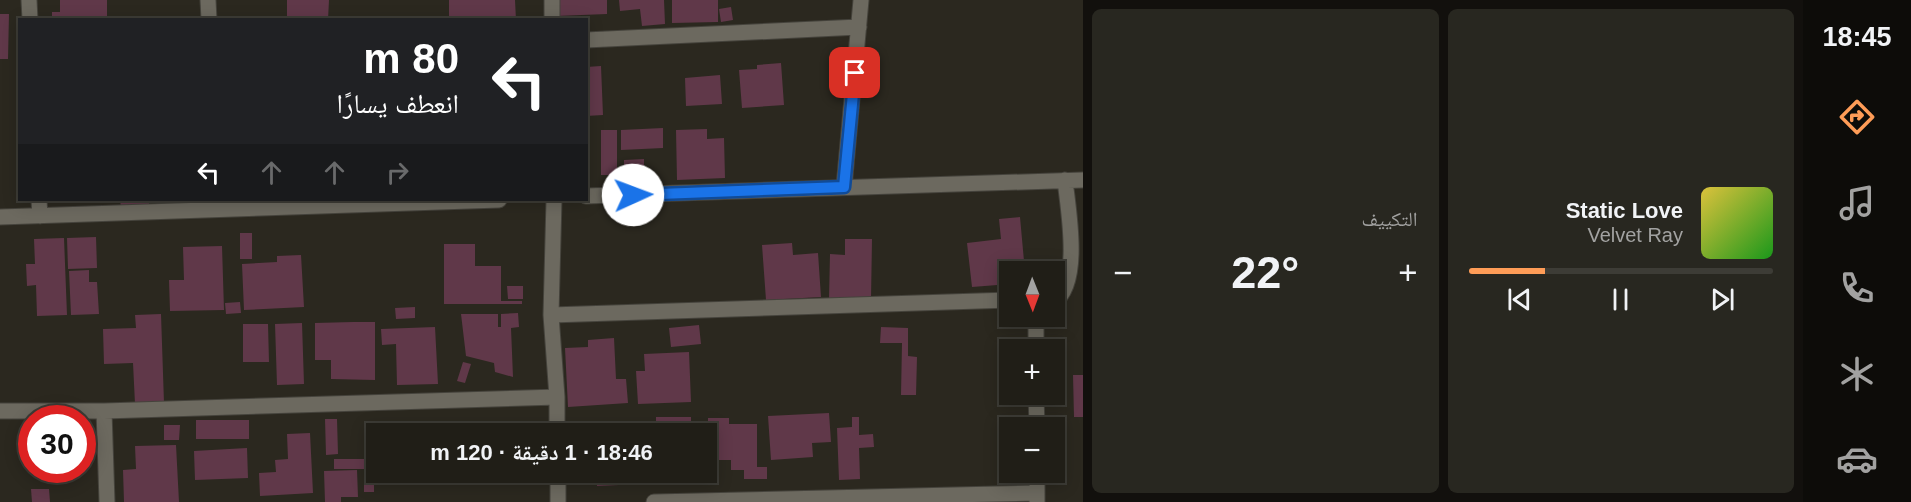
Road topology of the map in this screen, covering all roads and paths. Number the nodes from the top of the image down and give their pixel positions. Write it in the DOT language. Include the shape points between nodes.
graph roads {
  1 [pos="29,0"];
  2 [pos="208,0"];
  3 [pos="552,0"];
  4 [pos="861,0"];
  5 [pos="30,18"];
  6 [pos="209,18"];
  7 [pos="552,18"];
  8 [pos="860,27"];
  9 [pos="588,40"];
  10 [pos="1065,180"];
  11 [pos="1083,180"];
  12 [pos="844,187"];
  13 [pos="588,196"];
  14 [pos="39,201"];
  15 [pos="442,201"];
  16 [pos="554,201"];
  17 [pos="212,205"];
  18 [pos="40,216"];
  19 [pos="0,217"];
  20 [pos="1065,281"];
  21 [pos="999,300"];
  22 [pos="551,315"];
  23 [pos="557,397"];
  24 [pos="0,411"];
  25 [pos="104,411"];
  26 [pos="557,423"];
  27 [pos="558,483"];
  28 [pos="1037,497"];
  29 [pos="893,499"];
  30 [pos="107,502"];
  31 [pos="558,502"];
  32 [pos="654,502"];
  1 -- 5 [label="street"];
  2 -- 6 [label="street"];
  3 -- 7 [label="street"];
  4 -- 8 [label="street"];
  8 -- 9 [label="street"];
  8 -- 12 [label="street"];
  10 -- 11 [label="street"];
  10 -- 12 [label="street"];
  10 -- 20 [label="street" via="1072,252"];
  12 -- 13 [label="street"];
  14 -- 18 [label="street"];
  15 -- 17 [label="street"];
  16 -- 22 [label="street"];
  17 -- 18 [label="street"];
  18 -- 19 [label="street"];
  21 -- 22 [label="street"];
  22 -- 23 [label="street"];
  23 -- 25 [label="street"];
  23 -- 26 [label="street"];
  24 -- 25 [label="street"];
  25 -- 30 [label="street"];
  27 -- 31 [label="street"];
  28 -- 29 [label="street"];
  29 -- 32 [label="street"];
}
